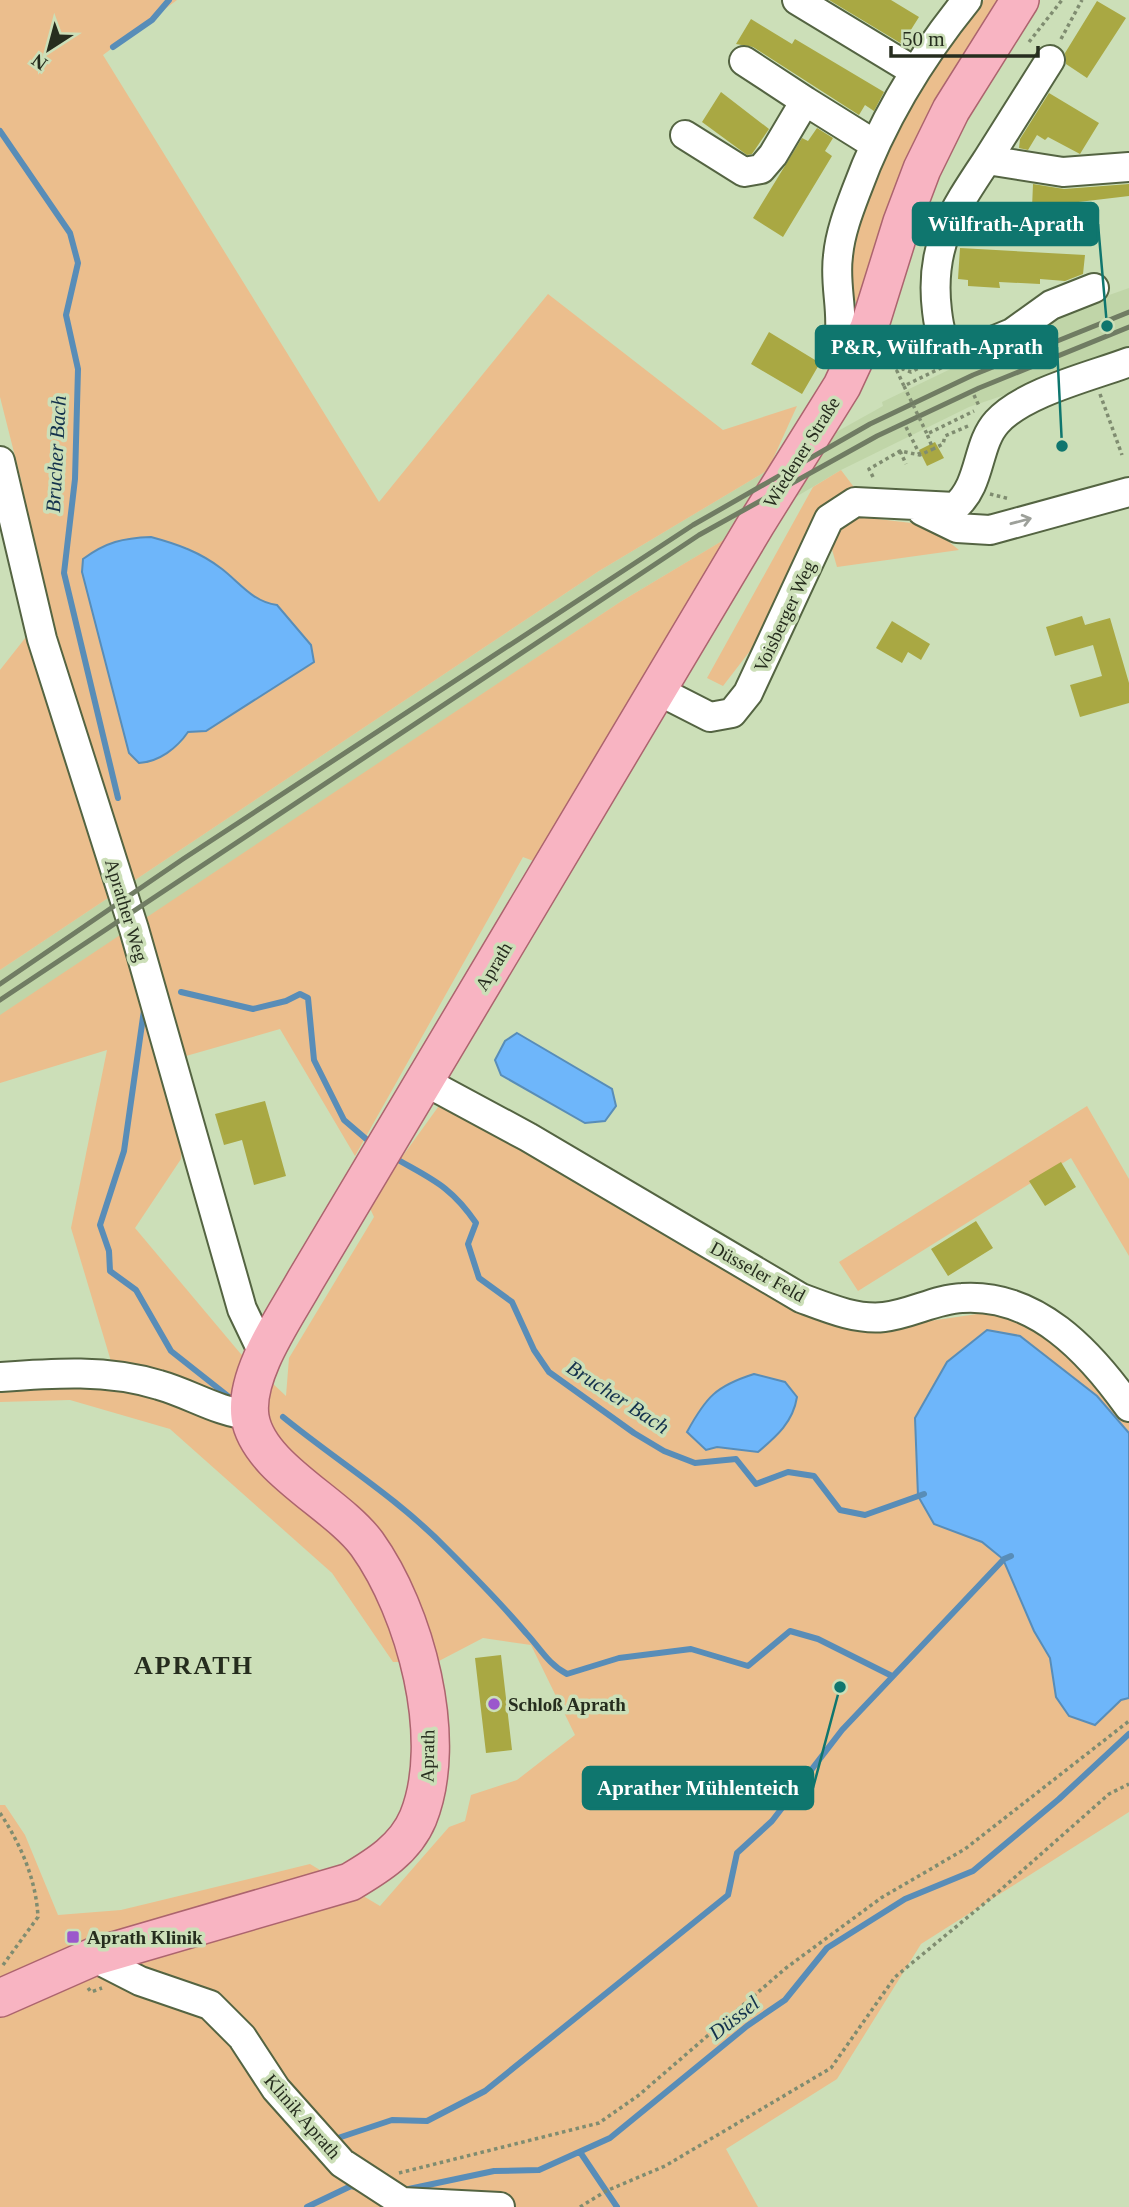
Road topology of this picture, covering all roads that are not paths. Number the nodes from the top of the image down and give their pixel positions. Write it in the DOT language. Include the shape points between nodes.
graph roads {
  1 [pos="797,0"];
  2 [pos="1020,0"];
  3 [pos="961,2"];
  4 [pos="1050,60"];
  5 [pos="744,61"];
  6 [pos="914,71"];
  7 [pos="805,101"];
  8 [pos="685,135"];
  9 [pos="873,144"];
  10 [pos="987,160"];
  11 [pos="1129,167"];
  12 [pos="1094,288"];
  13 [pos="839,341"];
  14 [pos="1129,362"];
  15 [pos="0,461"];
  16 [pos="1129,492"];
  17 [pos="969,494"];
  18 [pos="910,505"];
  19 [pos="756,524"];
  20 [pos="990,530"];
  21 [pos="657,690"];
  22 [pos="424,1081"];
  23 [pos="264,1355"];
  24 [pos="0,1377"];
  25 [pos="1129,1407"];
  26 [pos="250,1415"];
  27 [pos="93,1957"];
  28 [pos="0,1998"];
  29 [pos="500,2207"];
  1 -- 6 [label="street"];
  2 -- 19 [label="main road, Wiedener Straße" via="951,110 922,169 856,359"];
  3 -- 6 [label="street"];
  4 -- 10 [label="street"];
  5 -- 7 [label="street"];
  6 -- 9 [label="street"];
  7 -- 8 [label="street" via="761,169 744,172"];
  7 -- 9 [label="street"];
  9 -- 13 [label="street" via="838,253 836,281 843,317"];
  10 -- 11 [label="street" via="1063,172"];
  10 -- 12 [label="street" via="952,212 936,258 934,289 943,339 958,352 966,352 1012,333 1051,305"];
  14 -- 17 [label="street" via="1023,403 996,422"];
  15 -- 23 [label="street, Aprather Weg" via="43,639 134,929 242,1309"];
  20 -- 16 [label="street, Voisberger Weg, one-way"];
  17 -- 18 [label="street, Voisberger Weg" via="947,509"];
  17 -- 20 [label="street"];
  18 -- 20 [label="street, Voisberger Weg" via="957,528"];
  18 -- 21 [label="street, Voisberger Weg" via="855,502 829,519 748,693 733,713 710,717"];
  19 -- 21 [label="main road, Aprath"];
  21 -- 22 [label="main road, Aprath"];
  22 -- 23 [label="main road, Aprath"];
  22 -- 25 [label="street, Düsseler Feld" via="802,1298 847,1314 884,1317 962,1298 1000,1301 1035,1312 1078,1346"];
  23 -- 26 [label="main road, Aprath" via="251,1392"];
  24 -- 26 [label="street" via="120,1375 162,1385 226,1413"];
  26 -- 27 [label="main road, Aprath" via="263,1446 341,1515 387,1576 406,1618 422,1675 429,1781 417,1820 401,1844 382,1863 350,1882"];
  27 -- 28 [label="main road, Aprath"];
  27 -- 29 [label="street, Klinik Aprath" via="139,1981 210,2005 242,2037 276,2090 342,2163 391,2194"];
}
